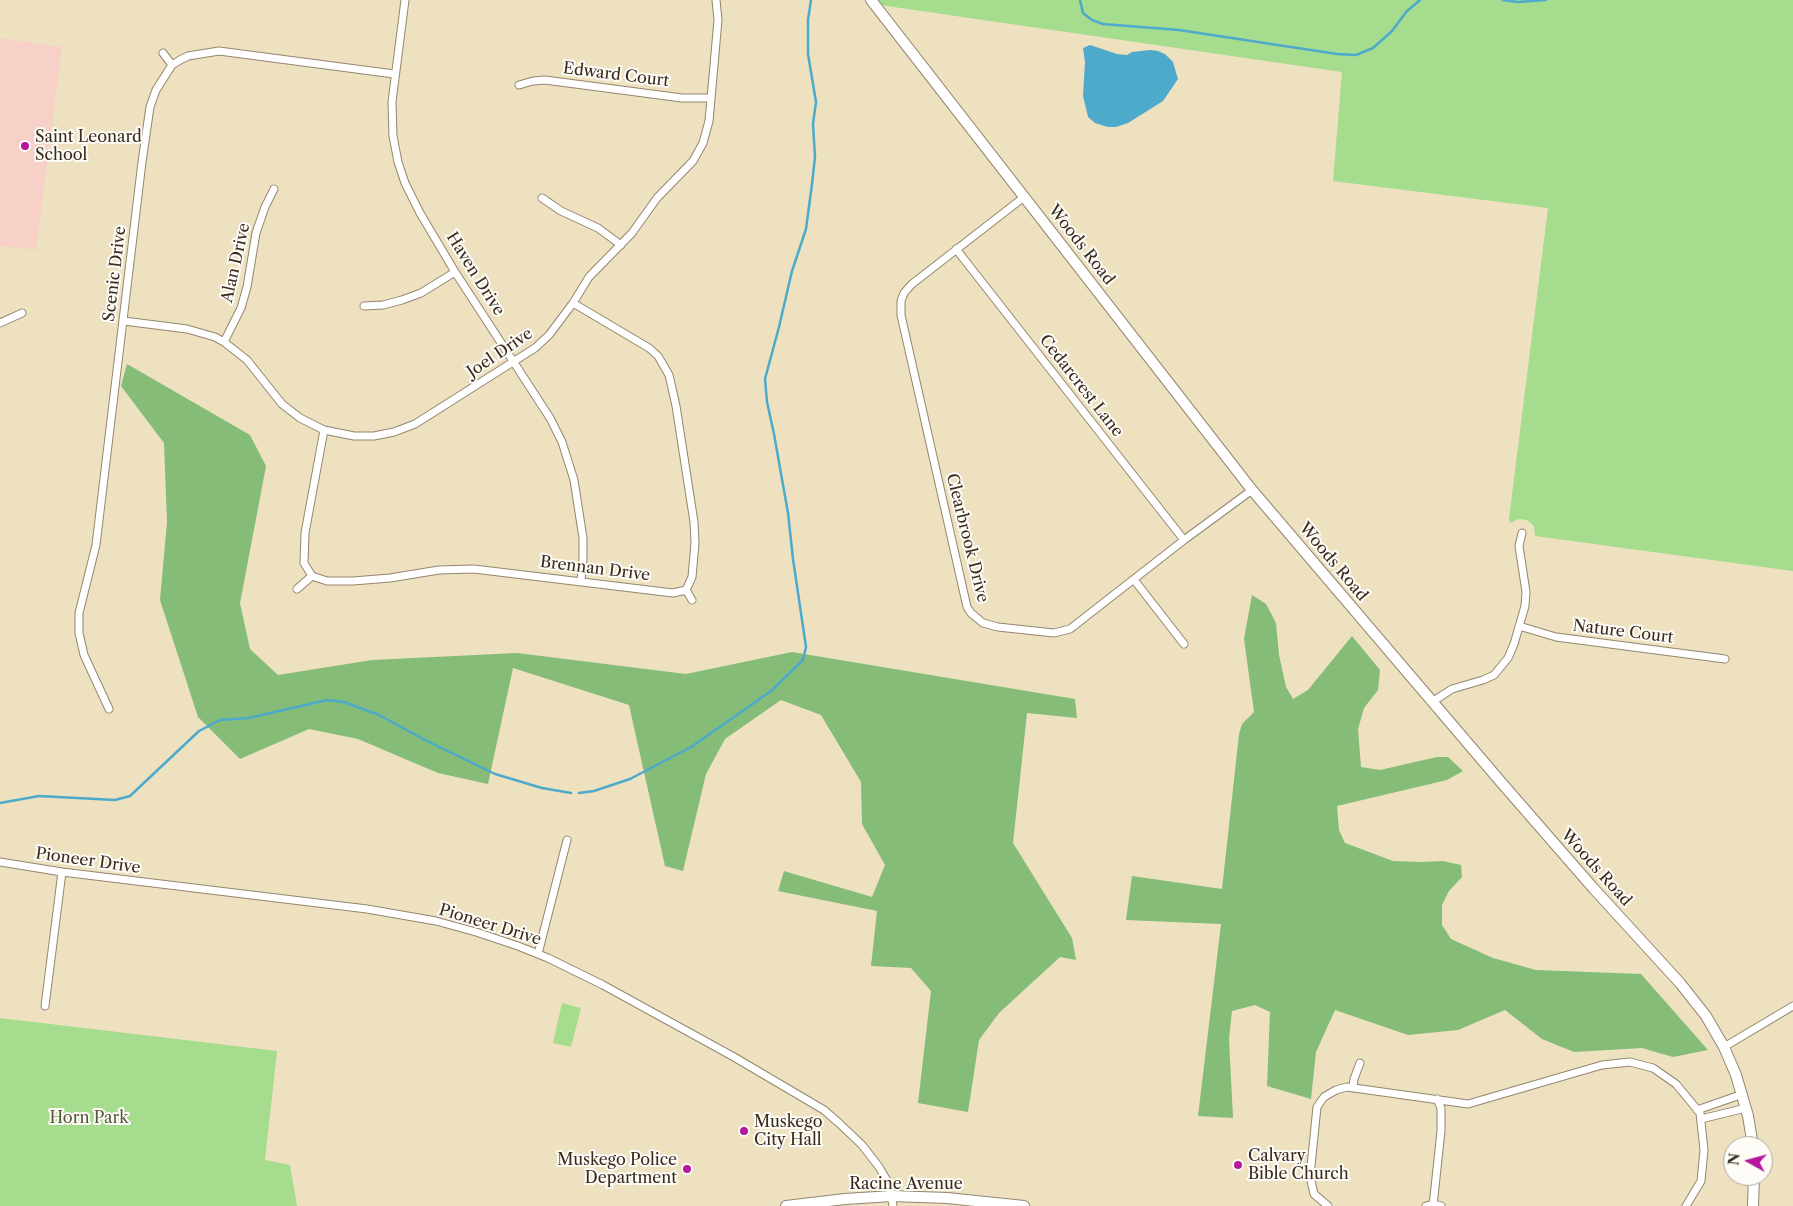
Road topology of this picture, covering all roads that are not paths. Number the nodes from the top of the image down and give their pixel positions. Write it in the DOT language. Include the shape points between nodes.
graph roads {
  1 [pos="405,0"];
  2 [pos="716,0"];
  3 [pos="871,0"];
  4 [pos="162,53"];
  5 [pos="172,65"];
  6 [pos="394,74"];
  7 [pos="519,85"];
  8 [pos="710,98"];
  9 [pos="274,189"];
  10 [pos="1024,197"];
  11 [pos="542,198"];
  12 [pos="621,245"];
  13 [pos="956,249"];
  14 [pos="456,272"];
  15 [pos="573,303"];
  16 [pos="364,306"];
  17 [pos="22,313"];
  18 [pos="124,321"];
  19 [pos="0,323"];
  20 [pos="224,342"];
  21 [pos="514,362"];
  22 [pos="324,430"];
  23 [pos="1252,490"];
  24 [pos="1522,533"];
  25 [pos="1184,540"];
  26 [pos="312,576"];
  27 [pos="581,581"];
  28 [pos="1134,581"];
  29 [pos="297,589"];
  30 [pos="686,590"];
  31 [pos="692,600"];
  32 [pos="1519,626"];
  33 [pos="1184,644"];
  34 [pos="1725,659"];
  35 [pos="1432,702"];
  36 [pos="109,709"];
  37 [pos="567,840"];
  38 [pos="0,862"];
  39 [pos="62,872"];
  40 [pos="538,954"];
  41 [pos="45,1006"];
  42 [pos="1793,1006"];
  43 [pos="1724,1047"];
  44 [pos="1360,1063"];
  45 [pos="1353,1088"];
  46 [pos="1743,1094"];
  47 [pos="1437,1099"];
  48 [pos="1746,1108"];
  49 [pos="1699,1114"];
  50 [pos="1750,1136"];
  51 [pos="1754,1186"];
  52 [pos="892,1201"];
  53 [pos="1433,1205"];
  54 [pos="786,1206"];
  55 [pos="1024,1206"];
  56 [pos="1328,1206"];
  57 [pos="1686,1206"];
  58 [pos="1753,1206"];
  1 -- 6 [label="street, Haven Drive"];
  2 -- 8 [label="street, Joel Drive" via="718,20"];
  3 -- 10 [label="street, Woods Road"];
  4 -- 5 [label="street"];
  5 -- 6 [label="street" via="188,56 228,52"];
  5 -- 18 [label="street, Scenic Drive" via="156,90 150,107"];
  6 -- 14 [label="street, Haven Drive" via="392,125 398,162 414,203"];
  7 -- 8 [label="street, Edward Court" via="545,80 682,98"];
  8 -- 12 [label="street, Joel Drive" via="707,132 699,151"];
  9 -- 20 [label="street, Alan Drive" via="256,233 241,308"];
  10 -- 13 [label="street, Clearbrook Drive"];
  10 -- 23 [label="street, Woods Road"];
  11 -- 12 [label="street" via="598,228"];
  12 -- 15 [label="street, Joel Drive" via="588,277"];
  13 -- 25 [label="street, Cedarcrest Lane"];
  13 -- 28 [label="street, Clearbrook Drive" via="904,293 900,315 967,607 977,620 989,625 1063,632 1079,624"];
  14 -- 16 [label="street" via="402,300"];
  14 -- 21 [label="street, Haven Drive"];
  15 -- 21 [label="street, Joel Drive" via="549,335"];
  15 -- 30 [label="street" via="649,348 669,375 694,522 692,576"];
  17 -- 19 [label="street"];
  18 -- 20 [label="street, Joel Drive" via="186,329"];
  18 -- 36 [label="street, Scenic Drive" via="96,545 78,622 84,655"];
  20 -- 22 [label="street, Joel Drive" via="247,360 282,404"];
  21 -- 22 [label="street, Joel Drive" via="404,429 365,437"];
  21 -- 27 [label="street, Haven Drive" via="555,426 569,461 583,538"];
  22 -- 26 [label="street" via="305,533 304,563"];
  23 -- 25 [label="street, Clearbrook Drive"];
  23 -- 35 [label="street, Woods Road"];
  24 -- 32 [label="street" via="1519,546 1526,592"];
  25 -- 28 [label="street, Clearbrook Drive"];
  26 -- 27 [label="street, Brennan Drive" via="327,581 380,580 439,570 474,569"];
  26 -- 29 [label="street"];
  27 -- 30 [label="street, Brennan Drive" via="673,593"];
  28 -- 33 [label="street"];
  30 -- 31 [label="street"];
  32 -- 34 [label="street, Nature Court" via="1556,637"];
  32 -- 35 [label="street" via="1508,658 1494,675 1452,689"];
  35 -- 43 [label="street, Woods Road" via="1575,868 1680,983 1706,1016"];
  37 -- 40 [label="street"];
  38 -- 39 [label="street, Pioneer Drive"];
  39 -- 40 [label="street, Pioneer Drive" via="396,913 476,932"];
  39 -- 41 [label="street"];
  40 -- 52 [label="street, Pioneer Drive" via="713,1045 824,1110 862,1145 885,1176"];
  42 -- 43 [label="street"];
  43 -- 46 [label="street, Woods Road"];
  44 -- 45 [label="street"];
  45 -- 47 [label="street"];
  45 -- 56 [label="street" via="1336,1090 1324,1097 1317,1107 1310,1176 1314,1194"];
  46 -- 48 [label="street, Woods Road"];
  46 -- 49 [label="street"];
  47 -- 49 [label="street" via="1468,1104 1602,1064 1630,1062 1653,1068 1676,1084"];
  47 -- 53 [label="street" via="1441,1108 1441,1131"];
  48 -- 49 [label="street"];
  48 -- 50 [label="street, Woods Road"];
  49 -- 57 [label="street" via="1704,1150 1701,1181"];
  51 -- 58 [label="street"];
  52 -- 54 [label="street, Racine Avenue" via="845,1198"];
  52 -- 55 [label="street, Racine Avenue" via="946,1198"];
}
